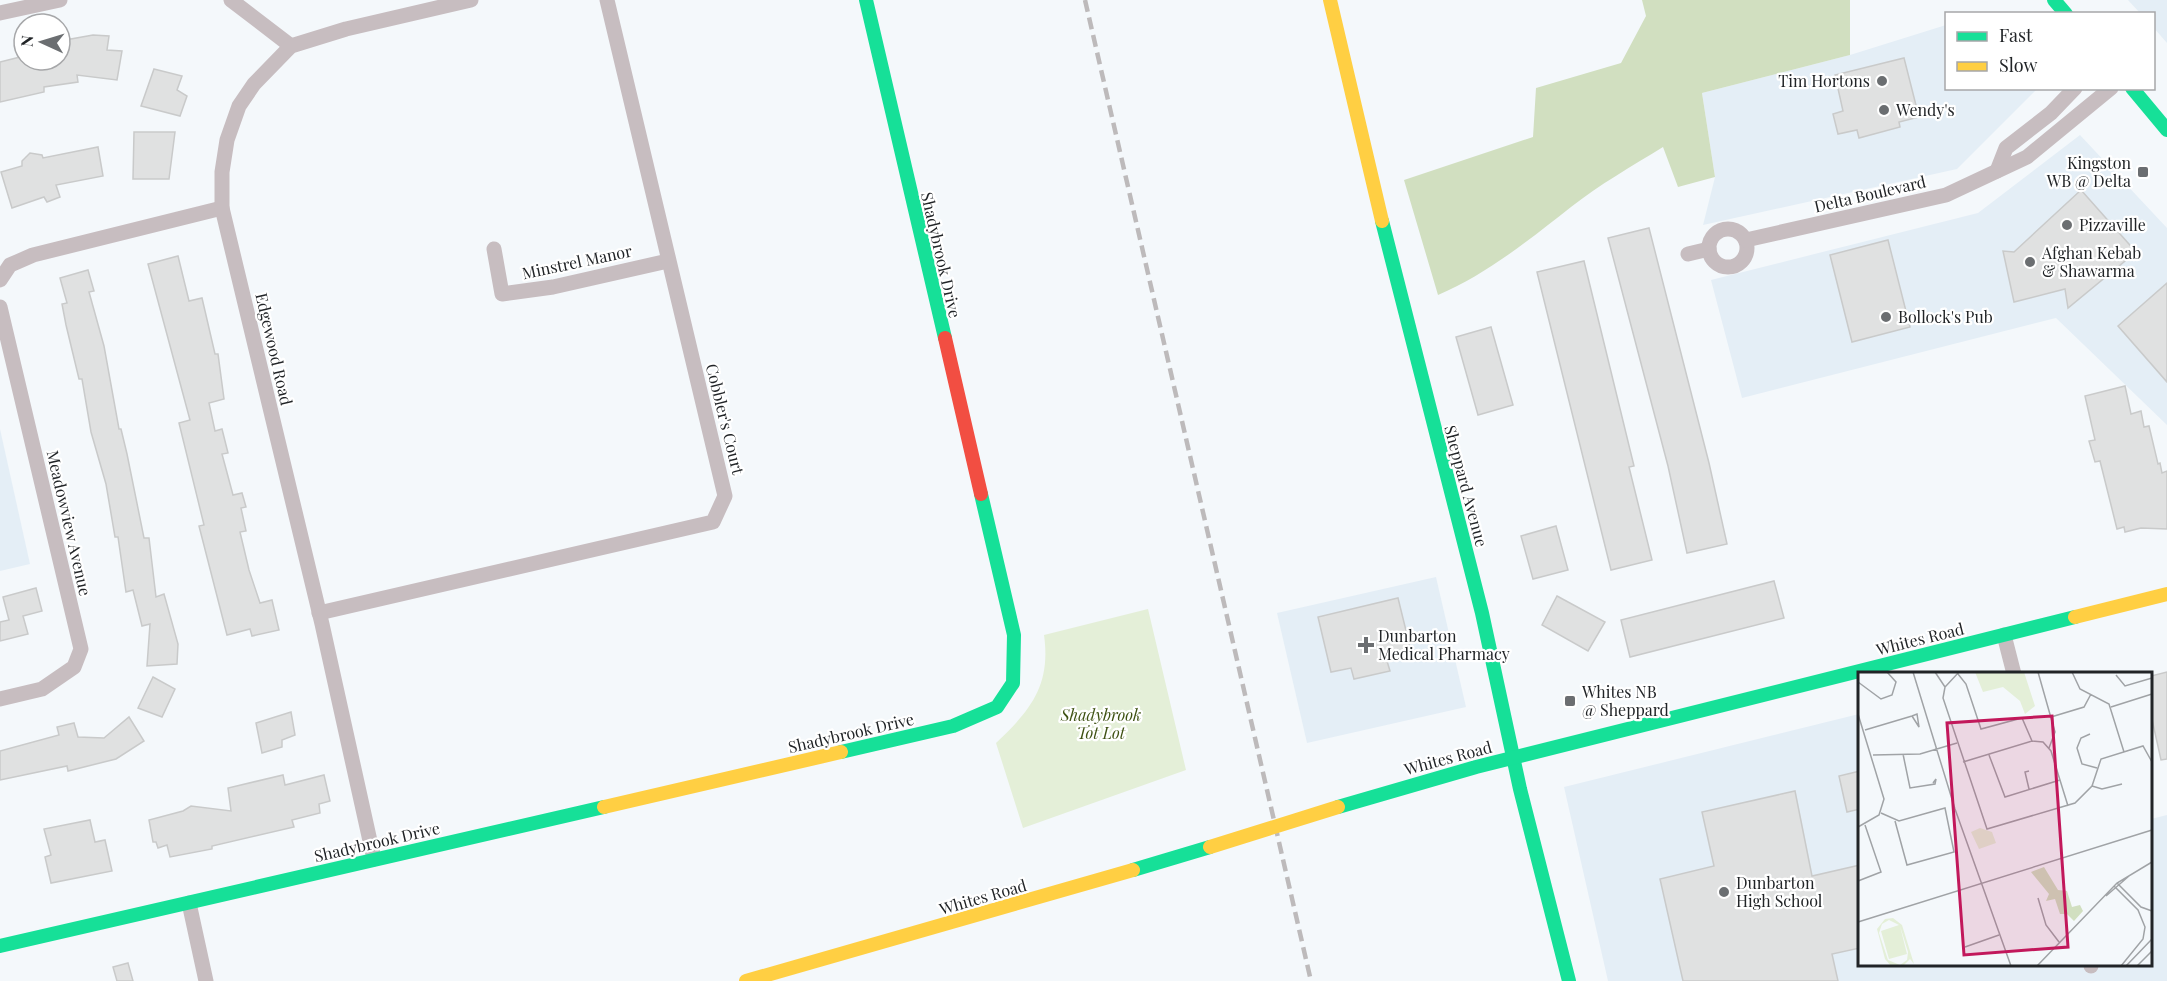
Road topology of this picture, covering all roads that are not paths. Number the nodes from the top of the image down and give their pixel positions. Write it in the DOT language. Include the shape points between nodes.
graph roads {
  1 [pos="60,0"];
  2 [pos="231,0"];
  3 [pos="471,0"];
  4 [pos="607,0"];
  5 [pos="866,0"];
  6 [pos="1330,0"];
  7 [pos="2054,0"];
  8 [pos="4,8"];
  9 [pos="2064,12"];
  10 [pos="291,46"];
  11 [pos="2073,90"];
  12 [pos="2109,90"];
  13 [pos="2134,90"];
  14 [pos="2167,130"];
  15 [pos="1996,171"];
  16 [pos="222,208"];
  17 [pos="1746,240"];
  18 [pos="494,249"];
  19 [pos="1709,249"];
  20 [pos="1688,254"];
  21 [pos="668,261"];
  22 [pos="0,280"];
  23 [pos="0,306"];
  24 [pos="2167,594"];
  25 [pos="319,613"];
  26 [pos="2004,635"];
  27 [pos="2013,672"];
  28 [pos="0,699"];
  29 [pos="1513,758"];
  30 [pos="374,859"];
  31 [pos="189,903"];
  32 [pos="0,946"];
  33 [pos="207,981"];
  34 [pos="746,981"];
  35 [pos="1569,981"];
  1 -- 8 [label="street"];
  2 -- 10 [label="street"];
  3 -- 10 [label="street, Edgewood Road"];
  4 -- 21 [label="street, Cobbler's Court"];
  5 -- 30 [label="street, Shadybrook Drive" via="1014,635 1013,683 997,707 953,726"];
  6 -- 29 [label="street, Sheppard Avenue" via="1408,329 1482,613"];
  7 -- 9 [label="street"];
  10 -- 16 [label="street, Edgewood Road" via="254,84 239,106 227,140"];
  11 -- 15 [label="street" via="2006,148"];
  12 -- 15 [label="street, Delta Boulevard" via="2026,157"];
  13 -- 14 [label="street"];
  15 -- 17 [label="street, Delta Boulevard" via="1947,195"];
  16 -- 22 [label="street" via="33,255 10,265"];
  16 -- 25 [label="street, Edgewood Road"];
  17 -- 19 [label="street" via="1738,231 1725,228 1714,234"];
  17 -- 19 [label="street" via="1744,259 1734,266 1716,263"];
  18 -- 21 [label="street, Minstrel Manor" via="502,294 553,287"];
  19 -- 20 [label="street"];
  21 -- 25 [label="street, Cobbler's Court" via="725,496 713,522"];
  23 -- 28 [label="street, Meadowview Avenue" via="81,649 74,668 42,689"];
  24 -- 26 [label="street, Whites Road"];
  25 -- 30 [label="street, Edgewood Road"];
  26 -- 27 [label="street"];
  26 -- 29 [label="street, Whites Road"];
  29 -- 34 [label="street, Whites Road, bridge"];
  29 -- 35 [label="street, Sheppard Avenue"];
  30 -- 31 [label="street, Shadybrook Drive"];
  31 -- 32 [label="street, Shadybrook Drive"];
  31 -- 33 [label="street"];
}
